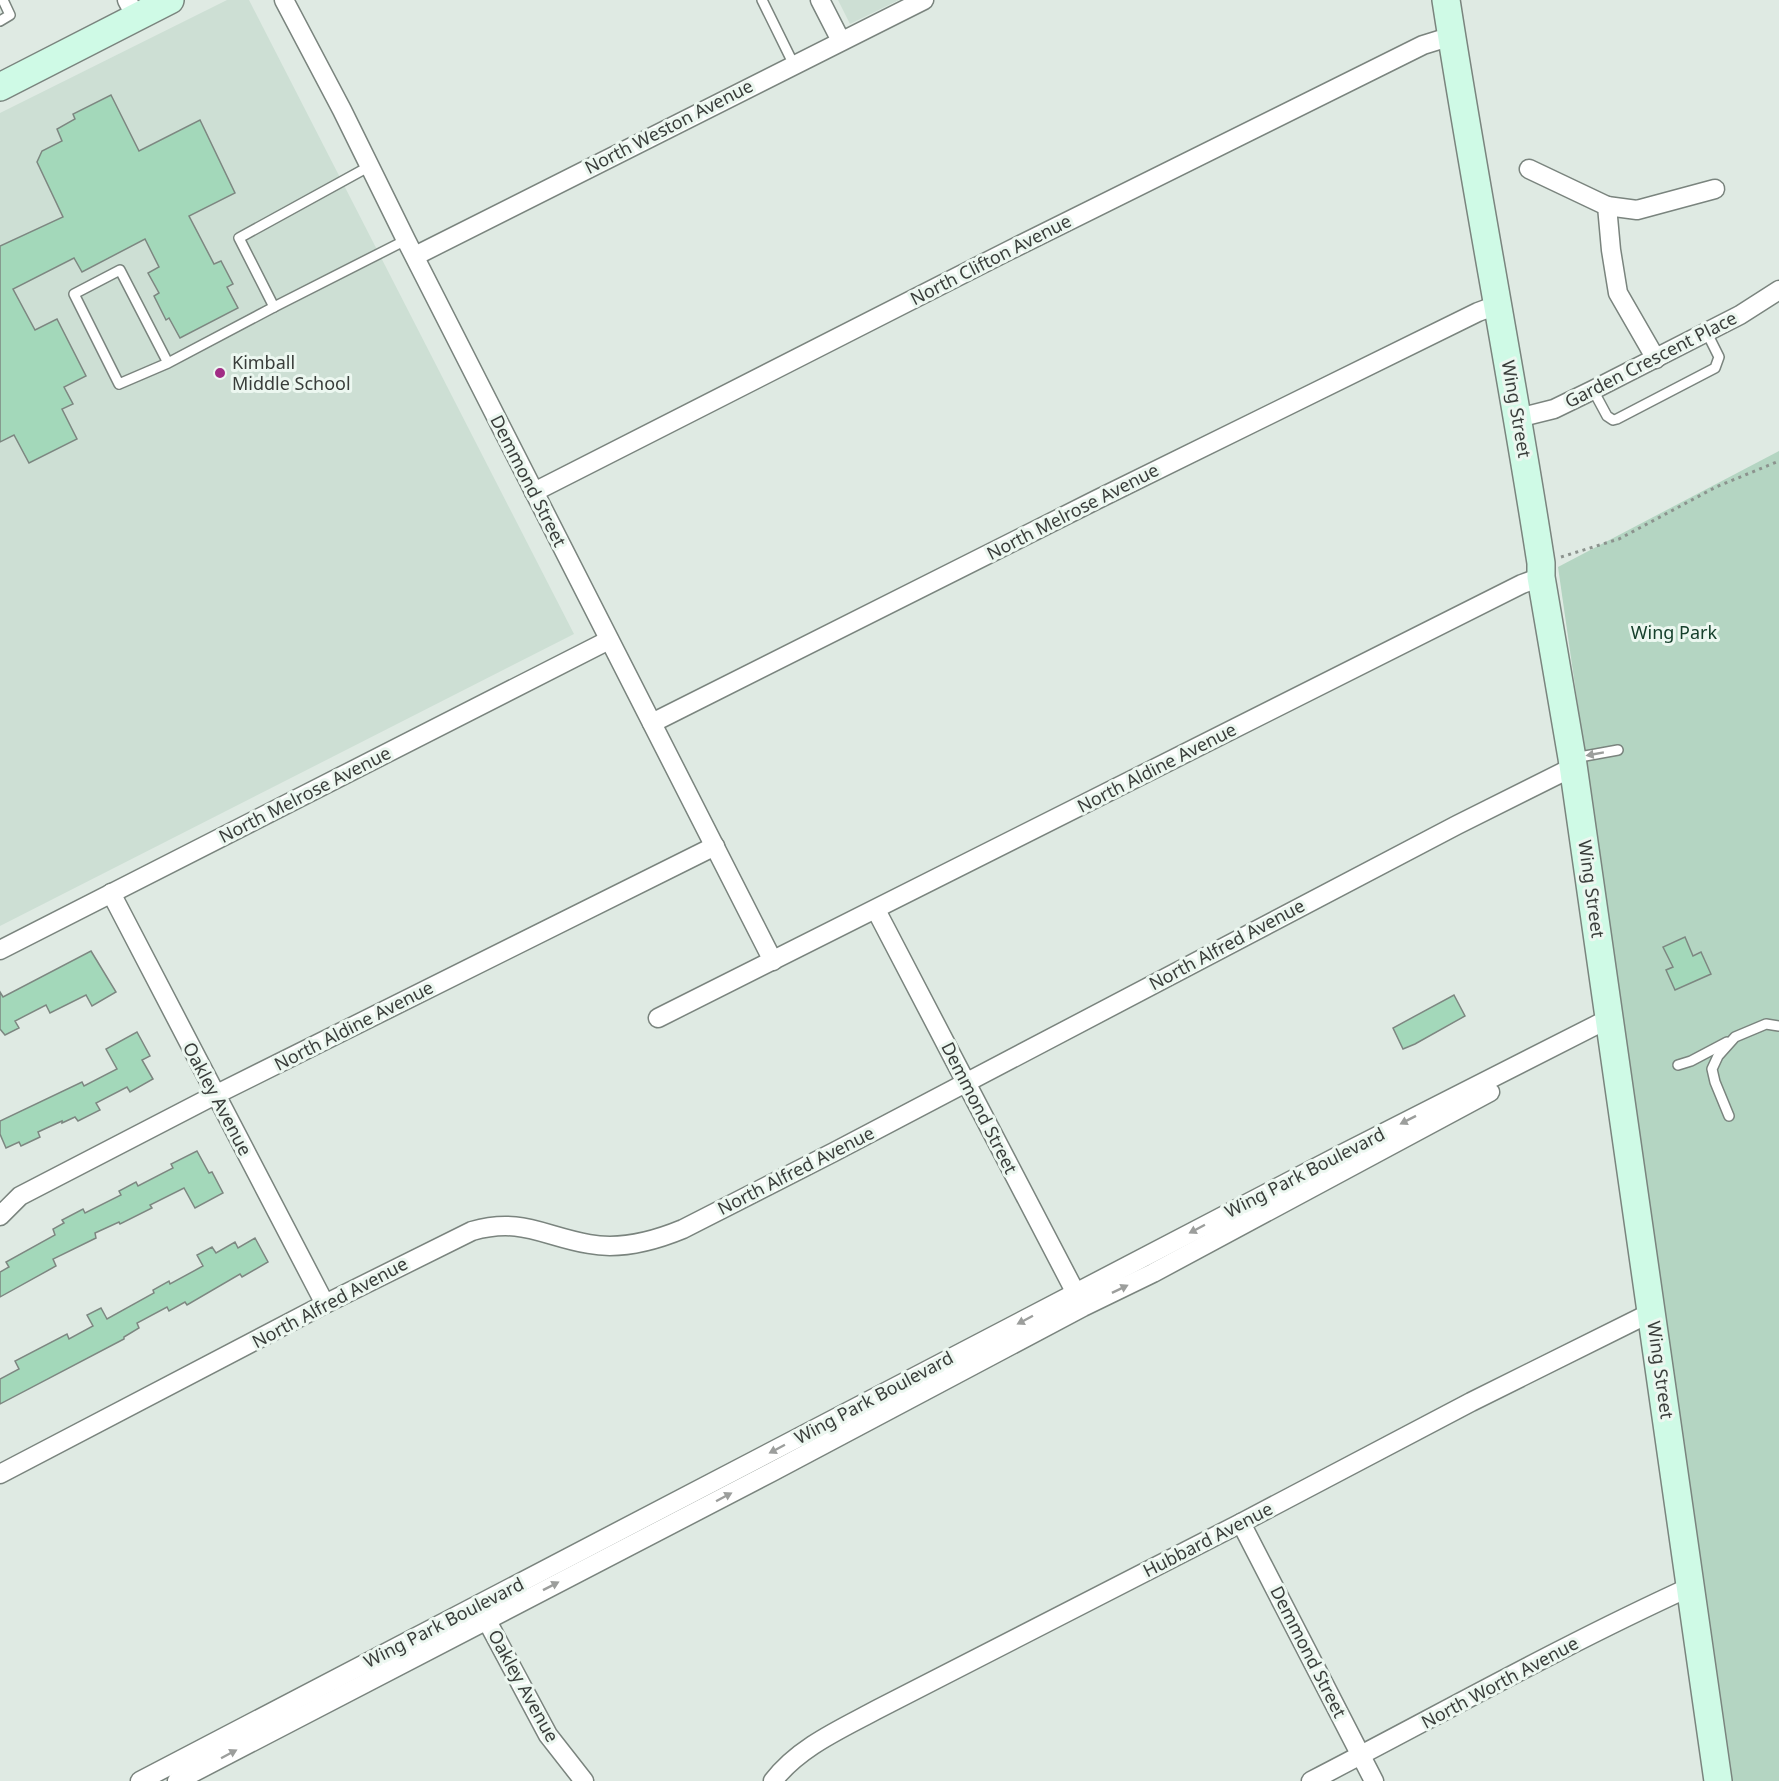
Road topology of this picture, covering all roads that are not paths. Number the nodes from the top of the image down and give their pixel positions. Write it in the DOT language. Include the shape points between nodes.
graph roads {
  1 [pos="3,0"];
  2 [pos="170,0"];
  3 [pos="284,0"];
  4 [pos="762,0"];
  5 [pos="820,0"];
  6 [pos="924,0"];
  7 [pos="1446,0"];
  8 [pos="132,9"];
  9 [pos="0,21"];
  10 [pos="1452,36"];
  11 [pos="841,40"];
  12 [pos="794,65"];
  13 [pos="0,87"];
  14 [pos="370,166"];
  15 [pos="1529,169"];
  16 [pos="1714,189"];
  17 [pos="1607,206"];
  18 [pos="406,240"];
  19 [pos="415,256"];
  20 [pos="1779,291"];
  21 [pos="1497,305"];
  22 [pos="274,307"];
  23 [pos="1707,333"];
  24 [pos="1656,359"];
  25 [pos="168,363"];
  26 [pos="1593,390"];
  27 [pos="1518,418"];
  28 [pos="534,492"];
  29 [pos="1541,577"];
  30 [pos="609,640"];
  31 [pos="652,723"];
  32 [pos="1618,750"];
  33 [pos="1573,763"];
  34 [pos="715,846"];
  35 [pos="111,893"];
  36 [pos="876,910"];
  37 [pos="0,950"];
  38 [pos="773,961"];
  39 [pos="658,1018"];
  40 [pos="1610,1023"];
  41 [pos="1779,1026"];
  42 [pos="1735,1037"];
  43 [pos="1698,1058"];
  44 [pos="1678,1065"];
  45 [pos="1712,1069"];
  46 [pos="966,1082"];
  47 [pos="215,1095"];
  48 [pos="1730,1116"];
  49 [pos="0,1216"];
  50 [pos="1079,1300"];
  51 [pos="325,1304"];
  52 [pos="1652,1312"];
  53 [pos="0,1474"];
  54 [pos="1242,1523"];
  55 [pos="1690,1587"];
  56 [pos="486,1619"];
  57 [pos="1360,1756"];
  58 [pos="140,1781"];
  59 [pos="177,1781"];
  60 [pos="584,1781"];
  61 [pos="773,1781"];
  62 [pos="1311,1781"];
  63 [pos="1374,1781"];
  64 [pos="1718,1781"];
  1 -- 9 [label="lane" via="10,15"];
  2 -- 8 [label="street"];
  3 -- 14 [label="street, Demmond Street"];
  4 -- 12 [label="lane"];
  5 -- 11 [label="street"];
  6 -- 11 [label="street, North Weston Avenue"];
  7 -- 10 [label="street, Wing Street"];
  8 -- 13 [label="street"];
  10 -- 21 [label="street, Wing Street"];
  10 -- 28 [label="street, North Clifton Avenue" via="1423,45"];
  11 -- 12 [label="street, North Weston Avenue"];
  12 -- 19 [label="street, North Weston Avenue"];
  14 -- 18 [label="street, Demmond Street"];
  14 -- 22 [label="lane" via="239,238"];
  15 -- 17 [label="street"];
  16 -- 17 [label="street" via="1637,210"];
  17 -- 24 [label="street" via="1618,293"];
  18 -- 19 [label="street, Demmond Street"];
  18 -- 22 [label="lane"];
  19 -- 28 [label="street, Demmond Street"];
  20 -- 23 [label="street, Garden Crescent Place"];
  21 -- 27 [label="street, Wing Street"];
  21 -- 31 [label="street, North Melrose Avenue" via="1096,500"];
  22 -- 25 [label="lane"];
  23 -- 24 [label="street, Garden Crescent Place"];
  23 -- 26 [label="lane" via="1719,357 1715,368 1617,419 1607,416"];
  24 -- 26 [label="street, Garden Crescent Place"];
  25 -- 25 [label="lane" via="120,384 74,294 120,270"];
  26 -- 27 [label="street, Garden Crescent Place" via="1554,409"];
  27 -- 29 [label="street, Wing Street"];
  28 -- 30 [label="street, Demmond Street"];
  29 -- 33 [label="street, Wing Street"];
  29 -- 36 [label="street, North Aldine Avenue"];
  30 -- 31 [label="street, Demmond Street"];
  30 -- 35 [label="street, North Melrose Avenue"];
  31 -- 34 [label="street, Demmond Street"];
  32 -- 33 [label="lane, one-way"];
  33 -- 40 [label="street, Wing Street"];
  33 -- 46 [label="street, North Alfred Avenue"];
  34 -- 38 [label="street, Demmond Street"];
  34 -- 47 [label="street, North Aldine Avenue"];
  35 -- 37 [label="street, North Melrose Avenue"];
  35 -- 47 [label="street, Oakley Avenue"];
  36 -- 38 [label="street, North Aldine Avenue"];
  36 -- 46 [label="street, Demmond Street"];
  38 -- 39 [label="street, North Aldine Avenue"];
  40 -- 50 [label="street, Wing Park Boulevard" via="1153,1273"];
  40 -- 52 [label="street, Wing Street"];
  41 -- 42 [label="lane" via="1766,1024"];
  42 -- 43 [label="lane"];
  42 -- 45 [label="lane"];
  43 -- 44 [label="lane"];
  43 -- 45 [label="lane"];
  45 -- 48 [label="lane"];
  46 -- 50 [label="street, Demmond Street"];
  46 -- 51 [label="street, North Alfred Avenue" via="663,1237 642,1243 591,1245 520,1226 491,1226 450,1241"];
  47 -- 49 [label="street, North Aldine Avenue" via="20,1196"];
  47 -- 51 [label="street, Oakley Avenue"];
  56 -- 50 [label="street, Wing Park Boulevard, one-way" via="772,1472"];
  50 -- 58 [label="street, Wing Park Boulevard, one-way"];
  51 -- 53 [label="street, North Alfred Avenue"];
  52 -- 54 [label="street, Hubbard Avenue"];
  52 -- 55 [label="street, Wing Street"];
  54 -- 57 [label="street, Demmond Street"];
  54 -- 61 [label="street, Hubbard Avenue" via="839,1730 799,1755"];
  55 -- 57 [label="street, North Worth Avenue"];
  55 -- 64 [label="street, Wing Street"];
  59 -- 56 [label="street, Wing Park Boulevard, one-way"];
  56 -- 60 [label="street, Oakley Avenue" via="548,1735"];
  57 -- 62 [label="street, North Worth Avenue"];
  57 -- 63 [label="street, Demmond Street"];
}
